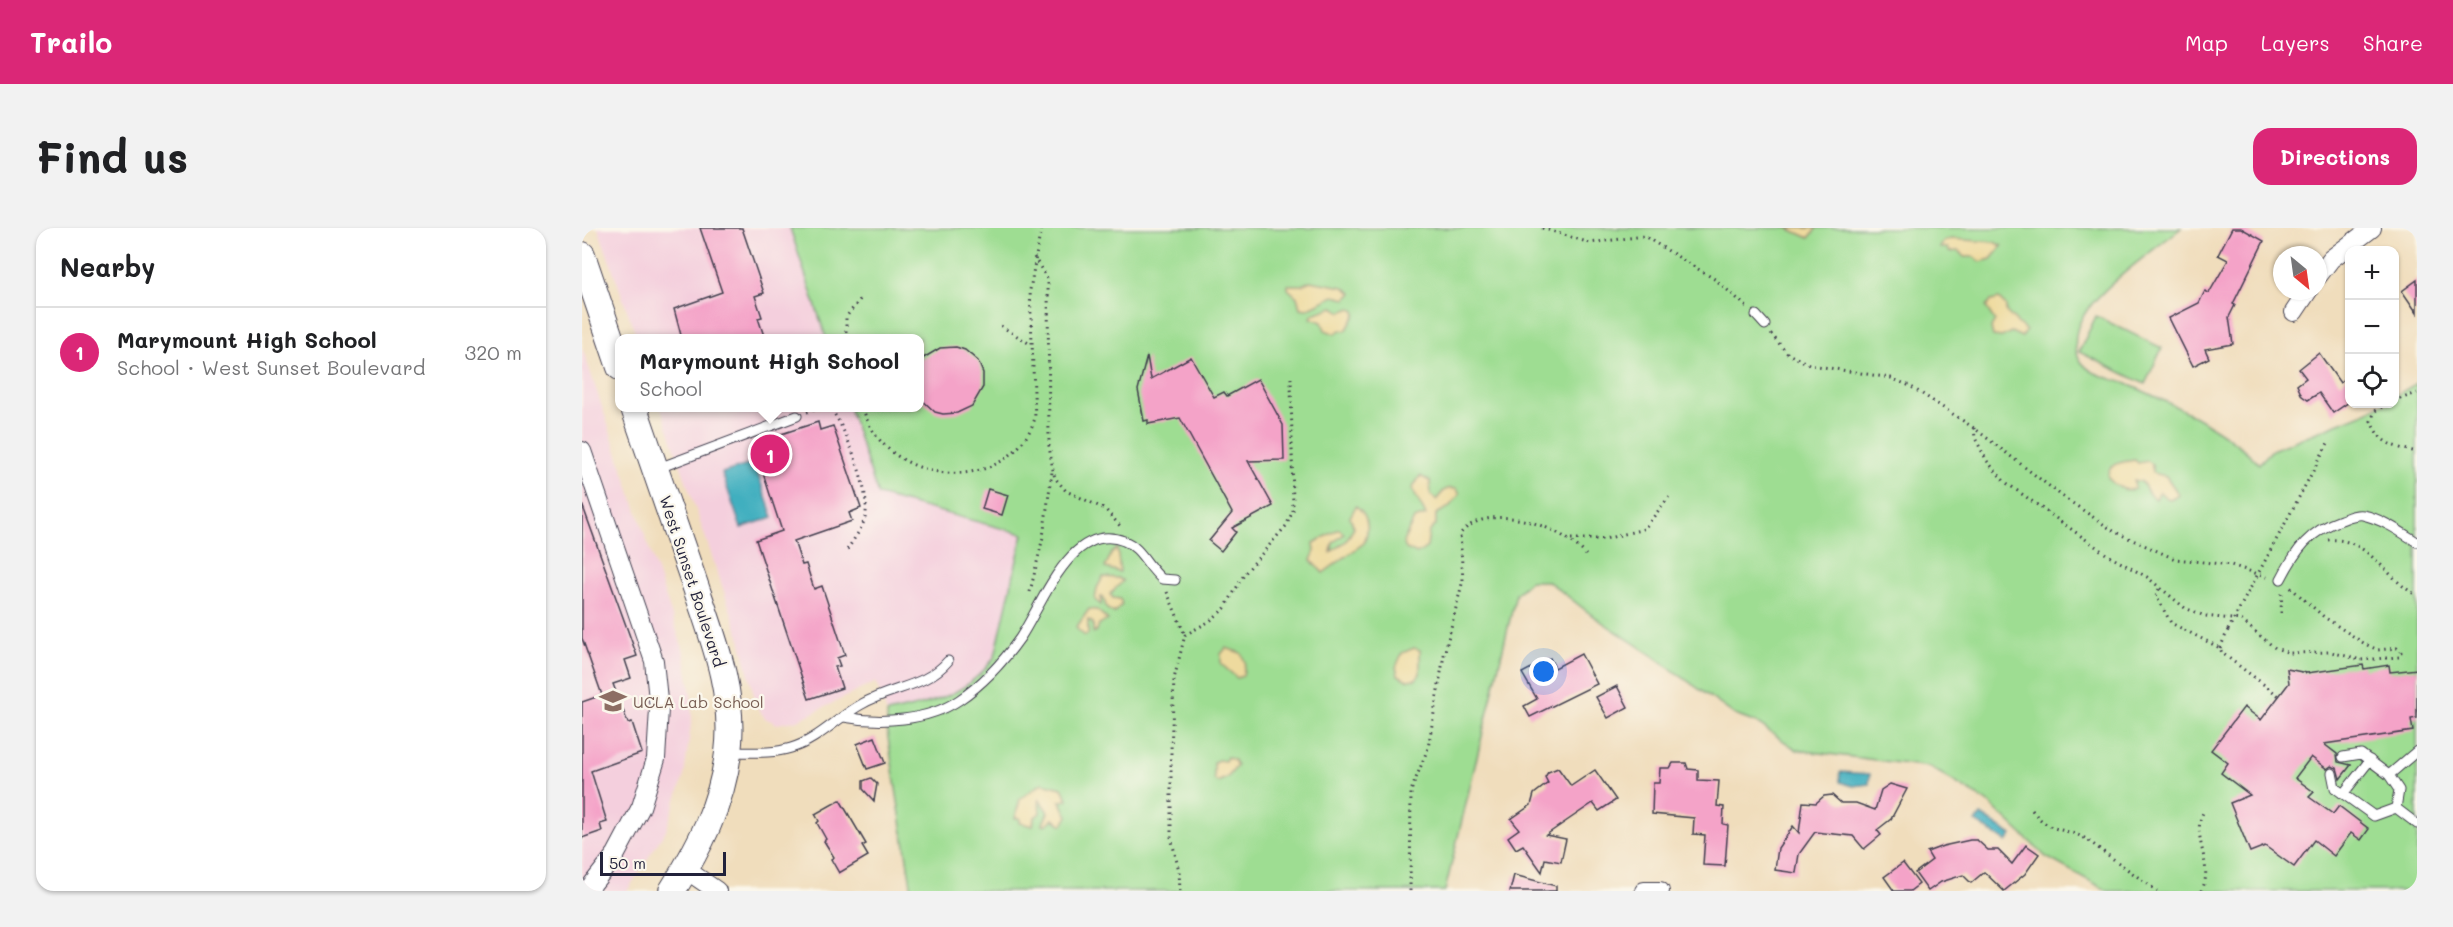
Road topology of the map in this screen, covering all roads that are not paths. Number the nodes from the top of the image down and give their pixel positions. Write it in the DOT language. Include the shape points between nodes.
graph roads {
  1 [pos="2372,228"];
  2 [pos="582,255"];
  3 [pos="2327,264"];
  4 [pos="2302,300"];
  5 [pos="2294,312"];
  6 [pos="1756,315"];
  7 [pos="1765,326"];
  8 [pos="615,351"];
  9 [pos="635,412"];
  10 [pos="797,416"];
  11 [pos="582,451"];
  12 [pos="656,468"];
  13 [pos="2417,542"];
  14 [pos="2281,579"];
  15 [pos="1175,580"];
  16 [pos="948,661"];
  17 [pos="844,717"];
  18 [pos="2417,751"];
  19 [pos="728,752"];
  20 [pos="2343,757"];
  21 [pos="2370,760"];
  22 [pos="2332,773"];
  23 [pos="2389,775"];
  24 [pos="2343,794"];
  25 [pos="2396,808"];
  26 [pos="2417,824"];
  27 [pos="685,869"];
  28 [pos="587,891"];
  29 [pos="672,891"];
  30 [pos="717,891"];
  31 [pos="1644,891"];
  32 [pos="1660,891"];
  1 -- 3 [label="street"];
  2 -- 8 [label="main road"];
  4 -- 5 [label="street"];
  6 -- 7 [label="lane"];
  9 -- 12 [label="main road, West Sunset Boulevard"];
  10 -- 12 [label="lane"];
  11 -- 28 [label="street" via="648,642 659,708 656,759 641,807 616,855"];
  12 -- 19 [label="main road, West Sunset Boulevard" via="725,682"];
  13 -- 14 [label="lane" via="2358,515 2320,528 2303,543"];
  15 -- 17 [label="lane" via="1162,579 1121,539 1097,538 1079,548 1061,568 1004,660 958,701 898,719 868,721"];
  16 -- 17 [label="lane" via="930,678 883,694"];
  17 -- 19 [label="lane" via="794,747"];
  18 -- 23 [label="lane"];
  19 -- 27 [label="main road, West Sunset Boulevard" via="712,816"];
  20 -- 21 [label="lane" via="2361,754"];
  21 -- 23 [label="lane"];
  21 -- 24 [label="lane"];
  22 -- 24 [label="lane" via="2335,788"];
  23 -- 25 [label="lane" via="2399,790"];
  24 -- 25 [label="lane" via="2374,816"];
  25 -- 26 [label="lane"];
  27 -- 29 [label="main road, West Sunset Boulevard"];
  27 -- 30 [label="street"];
  31 -- 32 [label="street"];
}
